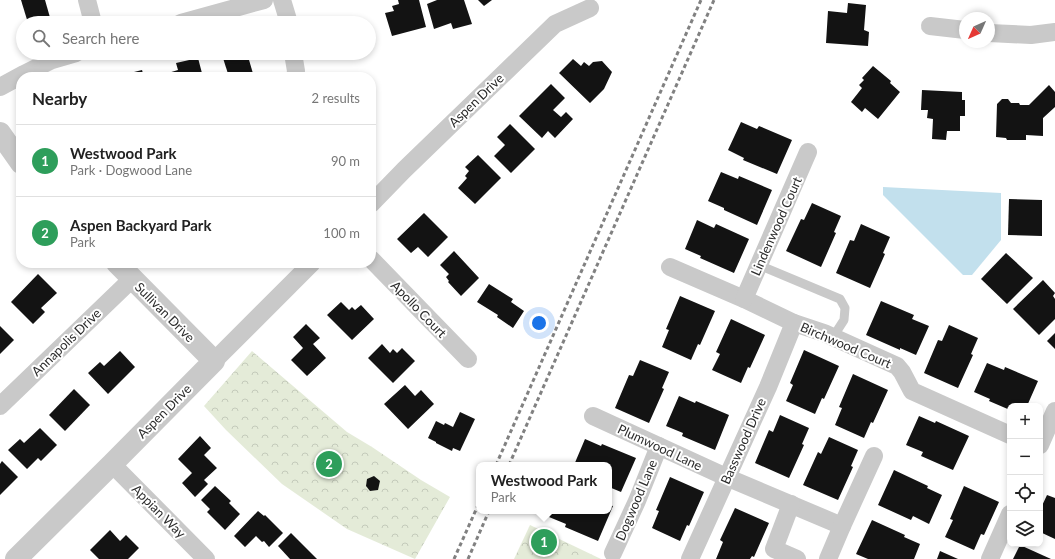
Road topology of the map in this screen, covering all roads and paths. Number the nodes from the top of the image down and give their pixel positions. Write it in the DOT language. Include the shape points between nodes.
graph roads {
  1 [pos="87,0"];
  2 [pos="264,0"];
  3 [pos="282,0"];
  4 [pos="590,8"];
  5 [pos="91,16"];
  6 [pos="206,16"];
  7 [pos="287,16"];
  8 [pos="930,26"];
  9 [pos="959,29"];
  10 [pos="1055,32"];
  11 [pos="995,33"];
  12 [pos="52,60"];
  13 [pos="294,60"];
  14 [pos="28,72"];
  15 [pos="296,72"];
  16 [pos="16,78"];
  17 [pos="0,87"];
  18 [pos="0,133"];
  19 [pos="808,152"];
  20 [pos="16,156"];
  21 [pos="376,199"];
  22 [pos="376,264"];
  23 [pos="759,265"];
  24 [pos="670,267"];
  25 [pos="122,268"];
  26 [pos="307,268"];
  27 [pos="132,279"];
  28 [pos="744,299"];
  29 [pos="794,323"];
  30 [pos="833,337"];
  31 [pos="468,359"];
  32 [pos="214,361"];
  33 [pos="0,406"];
  34 [pos="1055,411"];
  35 [pos="593,416"];
  36 [pos="1007,434"];
  37 [pos="1043,439"];
  38 [pos="659,446"];
  39 [pos="874,456"];
  40 [pos="112,464"];
  41 [pos="726,477"];
  42 [pos="791,504"];
  43 [pos="1007,521"];
  44 [pos="842,526"];
  45 [pos="613,553"];
  46 [pos="16,559"];
  47 [pos="206,559"];
  48 [pos="690,559"];
  49 [pos="797,559"];
  50 [pos="828,559"];
  51 [pos="990,559"];
  1 -- 5 [label="street"];
  2 -- 6 [label="street"];
  3 -- 7 [label="street"];
  4 -- 21 [label="street, Aspen Drive" via="555,24"];
  8 -- 9 [label="street"];
  10 -- 11 [label="street" via="1031,35"];
  12 -- 14 [label="street"];
  13 -- 15 [label="street"];
  16 -- 17 [label="street"];
  18 -- 20 [label="street"];
  19 -- 23 [label="street, Lindenwood Court"];
  22 -- 31 [label="street, Apollo Court"];
  23 -- 28 [label="street, Lindenwood Court"];
  23 -- 30 [label="lane" via="840,299 845,308 844,320"];
  24 -- 28 [label="street, Birchwood Court"];
  25 -- 27 [label="street, Sullivan Drive"];
  26 -- 32 [label="street, Aspen Drive"];
  27 -- 32 [label="street, Sullivan Drive"];
  27 -- 33 [label="street, Annapolis Drive"];
  28 -- 29 [label="street, Birchwood Court"];
  29 -- 30 [label="street, Birchwood Court"];
  29 -- 41 [label="street, Basswood Drive" via="768,387"];
  30 -- 36 [label="street, Birchwood Court" via="897,366 912,391"];
  32 -- 40 [label="street, Aspen Drive"];
  34 -- 37 [label="street"];
  35 -- 38 [label="street, Plumwood Lane"];
  38 -- 41 [label="street, Plumwood Lane"];
  38 -- 45 [label="street, Dogwood Lane" via="638,501"];
  39 -- 44 [label="street"];
  40 -- 46 [label="street, Aspen Drive"];
  40 -- 47 [label="street, Appian Way"];
  41 -- 42 [label="street, Plumwood Lane"];
  41 -- 48 [label="street, Basswood Drive"];
  42 -- 44 [label="street, Plumwood Lane"];
  42 -- 49 [label="street" via="774,549"];
  43 -- 51 [label="street"];
  44 -- 50 [label="street"];
}
